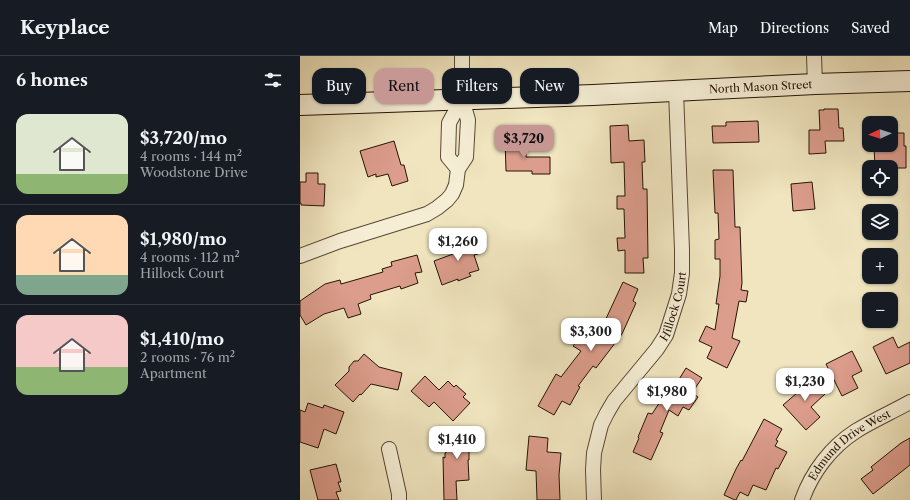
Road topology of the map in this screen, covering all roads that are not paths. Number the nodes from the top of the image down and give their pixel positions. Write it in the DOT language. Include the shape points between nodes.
graph roads {
  1 [pos="462,56"];
  2 [pos="814,56"];
  3 [pos="462,68"];
  4 [pos="910,81"];
  5 [pos="816,84"];
  6 [pos="676,91"];
  7 [pos="512,97"];
  8 [pos="442,100"];
  9 [pos="300,104"];
  10 [pos="459,104"];
  11 [pos="463,104"];
  12 [pos="458,169"];
  13 [pos="300,256"];
  14 [pos="910,402"];
  15 [pos="389,449"];
  16 [pos="399,500"];
  17 [pos="594,500"];
  18 [pos="802,500"];
  1 -- 3 [label="street"];
  2 -- 5 [label="street"];
  4 -- 5 [label="street, North Mason Street"];
  5 -- 6 [label="street, North Mason Street"];
  6 -- 7 [label="street, North Mason Street"];
  6 -- 17 [label="street, Hillock Court" via="682,250 679,294 666,335 658,349 614,401 601,425 594,453"];
  8 -- 9 [label="street, North Mason Street"];
  10 -- 12 [label="street" via="449,123 448,157"];
  11 -- 12 [label="street" via="468,120 466,157"];
  12 -- 13 [label="street" via="452,194 427,214"];
  14 -- 18 [label="street, Edmund Drive West" via="845,439 823,460"];
  15 -- 16 [label="street"];
}
